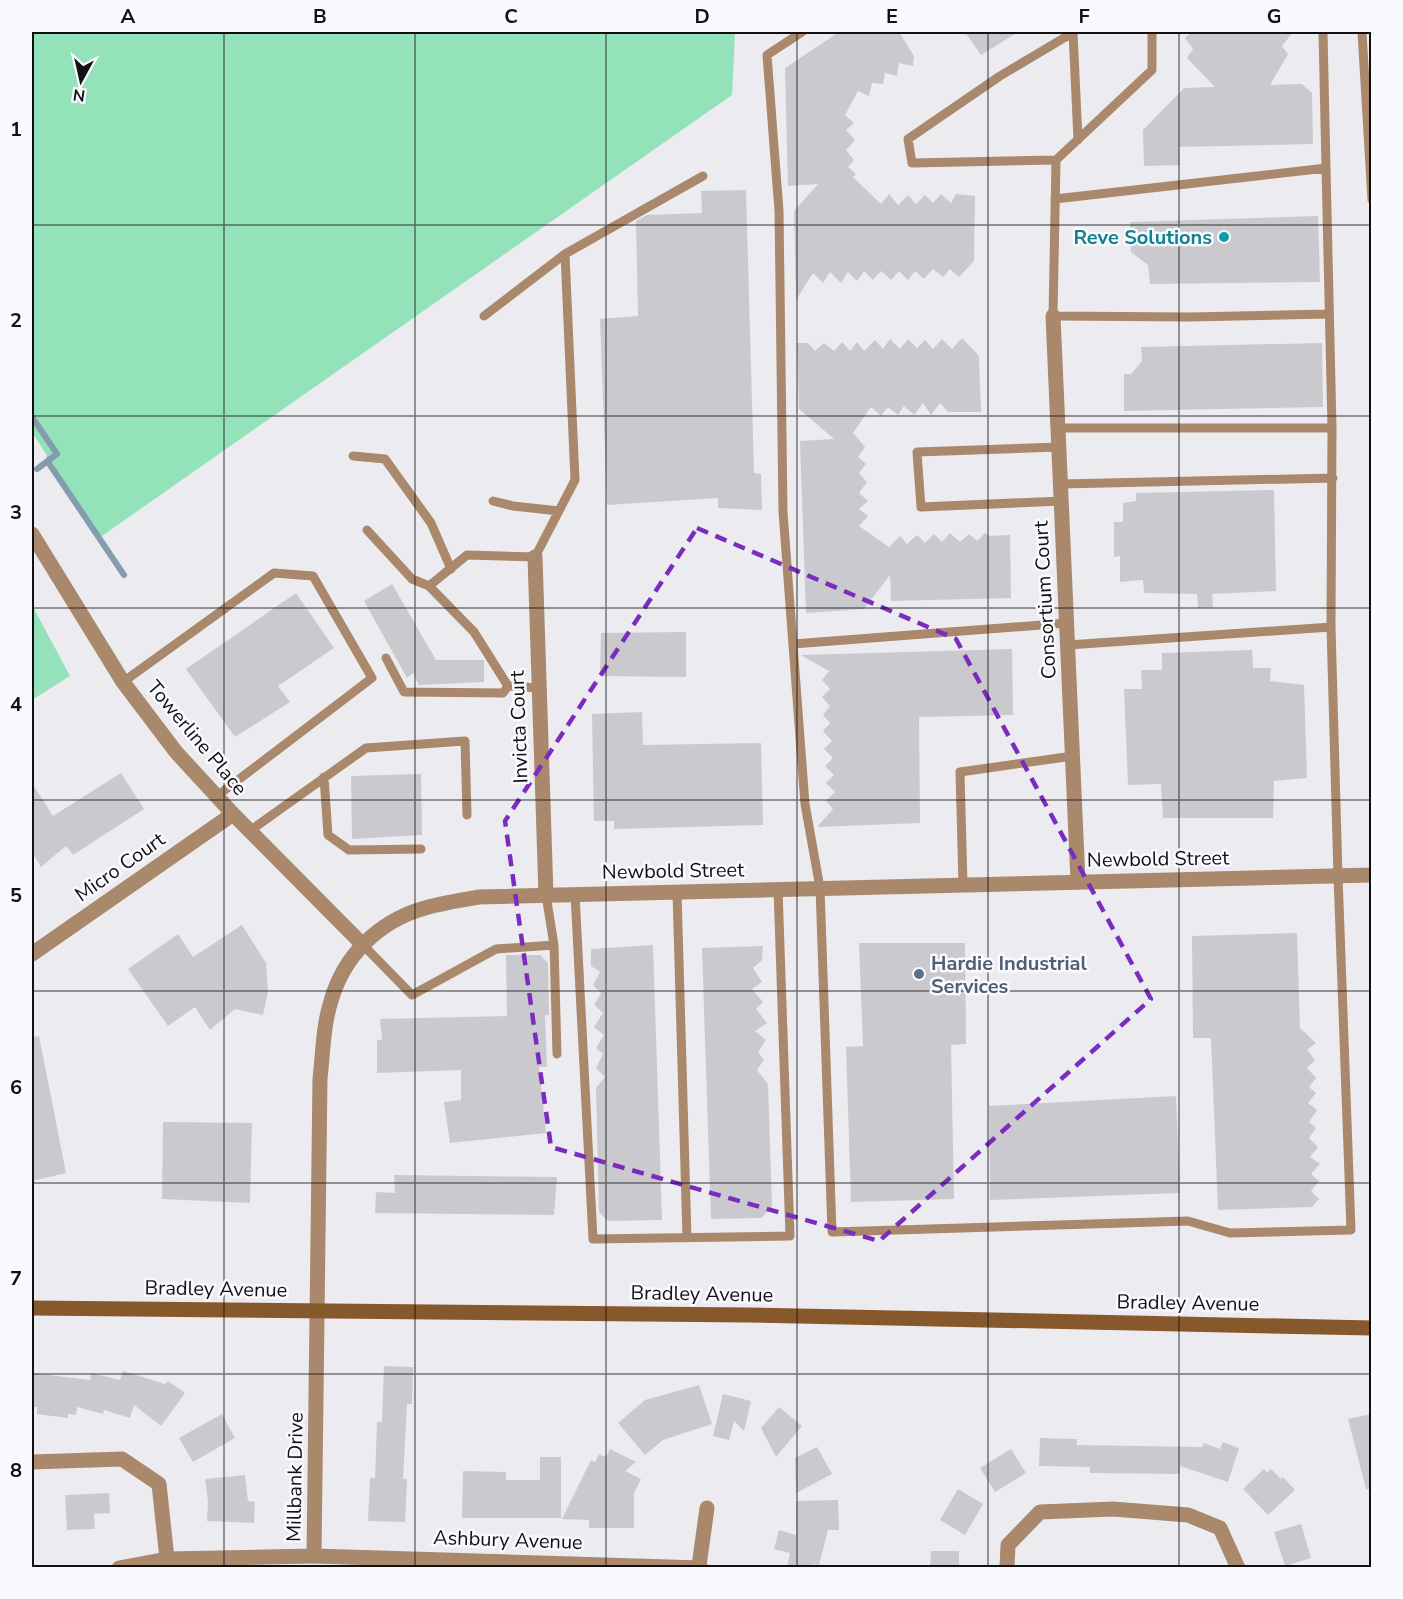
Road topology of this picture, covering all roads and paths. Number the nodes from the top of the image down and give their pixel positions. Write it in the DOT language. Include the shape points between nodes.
graph roads {
  1 [pos="802,32"];
  2 [pos="1073,32"];
  3 [pos="1152,32"];
  4 [pos="1323,32"];
  5 [pos="1362,32"];
  6 [pos="1078,140"];
  7 [pos="1056,160"];
  8 [pos="1326,168"];
  9 [pos="703,176"];
  10 [pos="1055,199"];
  11 [pos="1371,200"];
  12 [pos="565,254"];
  13 [pos="1329,314"];
  14 [pos="484,316"];
  15 [pos="1053,316"];
  16 [pos="1058,428"];
  17 [pos="1332,428"];
  18 [pos="1059,447"];
  19 [pos="353,456"];
  20 [pos="1333,478"];
  21 [pos="1061,484"];
  22 [pos="494,501"];
  23 [pos="1062,501"];
  24 [pos="559,511"];
  25 [pos="367,530"];
  26 [pos="32,534"];
  27 [pos="535,557"];
  28 [pos="451,569"];
  29 [pos="429,586"];
  30 [pos="1067,623"];
  31 [pos="1331,627"];
  32 [pos="793,644"];
  33 [pos="1068,645"];
  34 [pos="386,658"];
  35 [pos="123,682"];
  36 [pos="508,686"];
  37 [pos="539,688"];
  38 [pos="1073,756"];
  39 [pos="324,777"];
  40 [pos="217,796"];
  41 [pos="233,814"];
  42 [pos="467,815"];
  43 [pos="251,830"];
  44 [pos="421,849"];
  45 [pos="1371,875"];
  46 [pos="1338,876"];
  47 [pos="1078,882"];
  48 [pos="963,885"];
  49 [pos="820,888"];
  50 [pos="778,890"];
  51 [pos="677,892"];
  52 [pos="575,894"];
  53 [pos="546,895"];
  54 [pos="362,944"];
  55 [pos="554,945"];
  56 [pos="32,954"];
  57 [pos="557,1054"];
  58 [pos="687,1238"];
  59 [pos="32,1308"];
  60 [pos="318,1311"];
  61 [pos="1371,1328"];
  62 [pos="32,1462"];
  63 [pos="707,1508"];
  64 [pos="314,1556"];
  65 [pos="167,1559"];
  66 [pos="700,1567"];
  67 [pos="119,1568"];
  68 [pos="1007,1568"];
  69 [pos="1238,1568"];
  1 -- 32 [label="lane" via="767,55 778,211 783,512"];
  2 -- 6 [label="lane"];
  2 -- 7 [label="lane" via="908,139 912,163"];
  3 -- 6 [label="lane" via="1152,70"];
  4 -- 8 [label="lane"];
  5 -- 11 [label="lane"];
  6 -- 7 [label="lane"];
  7 -- 10 [label="lane"];
  8 -- 10 [label="lane"];
  8 -- 13 [label="lane"];
  9 -- 12 [label="lane"];
  10 -- 15 [label="lane"];
  12 -- 14 [label="lane"];
  12 -- 24 [label="lane" via="575,480"];
  13 -- 15 [label="lane"];
  13 -- 17 [label="lane"];
  15 -- 16 [label="street, Consortium Court"];
  16 -- 17 [label="lane"];
  16 -- 18 [label="street, Consortium Court"];
  17 -- 20 [label="lane"];
  18 -- 21 [label="street, Consortium Court"];
  18 -- 23 [label="lane" via="917,452 921,507"];
  19 -- 28 [label="lane" via="385,459 431,523"];
  20 -- 21 [label="lane"];
  20 -- 31 [label="lane"];
  21 -- 23 [label="street, Consortium Court"];
  22 -- 24 [label="lane"];
  23 -- 30 [label="street, Consortium Court"];
  24 -- 27 [label="lane"];
  25 -- 29 [label="lane" via="412,579"];
  26 -- 35 [label="street, Towerline Place"];
  27 -- 28 [label="lane" via="467,555"];
  27 -- 37 [label="street, Invicta Court"];
  28 -- 29 [label="lane"];
  29 -- 36 [label="lane" via="474,632"];
  30 -- 32 [label="lane"];
  30 -- 33 [label="street, Consortium Court"];
  31 -- 33 [label="lane"];
  31 -- 46 [label="lane"];
  32 -- 49 [label="lane" via="805,804"];
  33 -- 38 [label="street, Consortium Court"];
  34 -- 36 [label="lane" via="404,692 503,693"];
  35 -- 40 [label="street, Towerline Place" via="176,752"];
  35 -- 40 [label="lane" via="274,573 313,576 372,678"];
  36 -- 37 [label="lane"];
  37 -- 53 [label="street, Invicta Court"];
  38 -- 47 [label="street, Consortium Court"];
  38 -- 48 [label="lane" via="960,772"];
  39 -- 42 [label="lane" via="366,748 465,741"];
  39 -- 43 [label="lane"];
  39 -- 44 [label="lane" via="328,835 349,850"];
  40 -- 41 [label="street, Towerline Place"];
  41 -- 43 [label="street, Towerline Place"];
  41 -- 56 [label="street, Micro Court"];
  43 -- 54 [label="street, Towerline Place"];
  45 -- 46 [label="street, Newbold Street"];
  46 -- 47 [label="street, Newbold Street"];
  46 -- 49 [label="lane" via="1352,1230 1230,1233 1188,1221 832,1232"];
  47 -- 48 [label="street, Newbold Street"];
  48 -- 49 [label="street, Newbold Street"];
  49 -- 50 [label="street, Newbold Street"];
  50 -- 51 [label="street, Newbold Street"];
  50 -- 58 [label="lane" via="790,1236"];
  51 -- 52 [label="street, Newbold Street"];
  51 -- 58 [label="lane"];
  52 -- 53 [label="street, Newbold Street"];
  52 -- 58 [label="lane" via="592,1239"];
  53 -- 54 [label="street, Newbold Street" via="479,897 424,908 393,921"];
  53 -- 55 [label="lane"];
  54 -- 55 [label="lane" via="412,995 496,949"];
  54 -- 60 [label="street, Newbold Street" via="343,969 326,1023 320,1079"];
  55 -- 57 [label="lane"];
  59 -- 60 [label="main road, Bradley Avenue"];
  60 -- 61 [label="main road, Bradley Avenue" via="760,1315"];
  60 -- 64 [label="street, Millbank Drive"];
  62 -- 65 [label="street" via="122,1459 159,1484"];
  63 -- 66 [label="street"];
  64 -- 65 [label="street, Millbank Drive"];
  64 -- 66 [label="street, Ashbury Avenue"];
  65 -- 67 [label="street, Millbank Drive"];
  68 -- 69 [label="street" via="1008,1545 1040,1512 1113,1509 1188,1515 1220,1528"];
}
